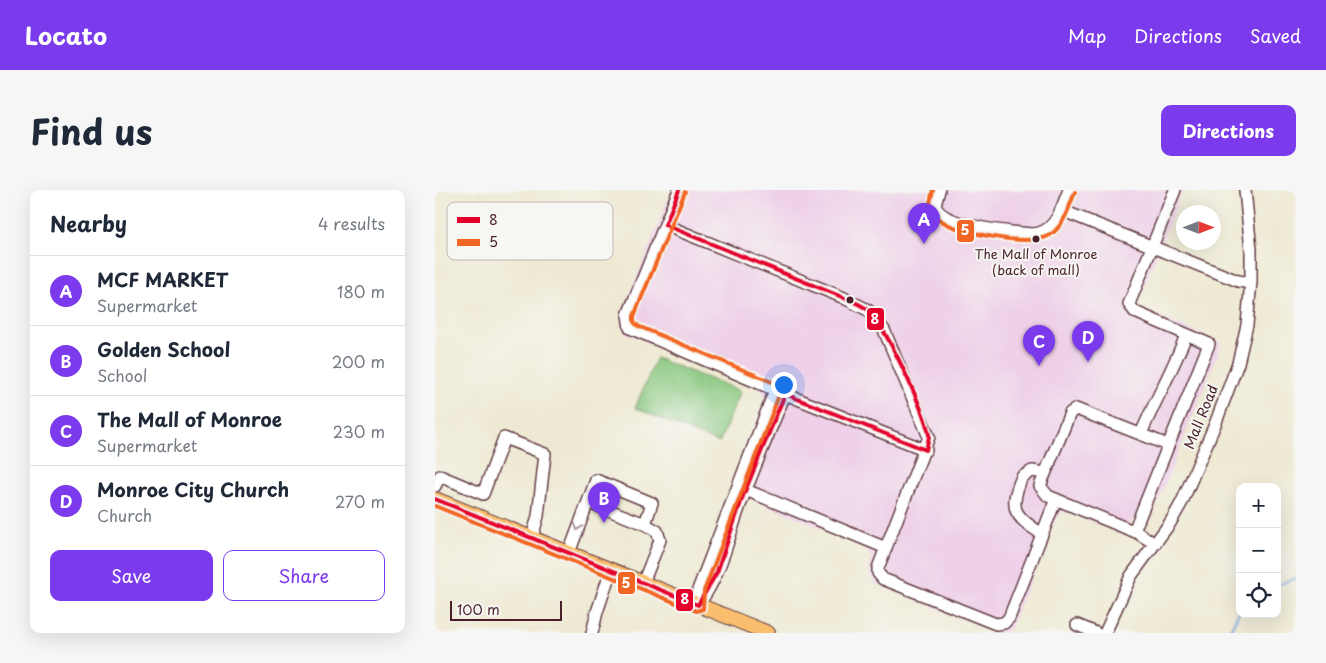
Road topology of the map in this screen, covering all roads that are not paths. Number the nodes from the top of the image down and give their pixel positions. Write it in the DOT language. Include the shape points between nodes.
graph roads {
  1 [pos="679,190"];
  2 [pos="939,190"];
  3 [pos="1069,190"];
  4 [pos="1175,190"];
  5 [pos="1245,190"];
  6 [pos="1061,210"];
  7 [pos="665,225"];
  8 [pos="1153,247"];
  9 [pos="1251,283"];
  10 [pos="1186,335"];
  11 [pos="780,392"];
  12 [pos="1141,434"];
  13 [pos="1168,445"];
  14 [pos="926,450"];
  15 [pos="1045,473"];
  16 [pos="435,486"];
  17 [pos="742,488"];
  18 [pos="435,499"];
  19 [pos="1056,500"];
  20 [pos="588,502"];
  21 [pos="645,524"];
  22 [pos="1134,531"];
  23 [pos="1042,534"];
  24 [pos="532,538"];
  25 [pos="1155,544"];
  26 [pos="886,548"];
  27 [pos="569,553"];
  28 [pos="611,570"];
  29 [pos="643,583"];
  30 [pos="698,605"];
  31 [pos="1077,625"];
  32 [pos="592,633"];
  33 [pos="768,633"];
  34 [pos="1096,633"];
  35 [pos="1105,633"];
  1 -- 7 [label="street"];
  2 -- 6 [label="street" via="935,201 937,211 970,225 1037,234 1052,226"];
  3 -- 6 [label="street"];
  4 -- 8 [label="street"];
  5 -- 9 [label="street, Mall Road"];
  6 -- 8 [label="street"];
  7 -- 11 [label="street" via="628,315 630,328"];
  7 -- 14 [label="street" via="842,296 867,310 888,338 927,429"];
  8 -- 9 [label="street" via="1238,281"];
  8 -- 10 [label="street" via="1130,299 1130,307"];
  9 -- 25 [label="street, Mall Road" via="1245,337 1227,395 1182,502"];
  10 -- 12 [label="street"];
  10 -- 13 [label="street" via="1209,344"];
  11 -- 14 [label="street"];
  11 -- 17 [label="street"];
  12 -- 13 [label="street"];
  12 -- 15 [label="street" via="1076,409 1070,414"];
  13 -- 22 [label="street"];
  14 -- 26 [label="street"];
  15 -- 19 [label="street" via="1041,490"];
  15 -- 23 [label="street" via="1033,471 1022,477 1013,502 1022,520"];
  16 -- 24 [label="street" via="440,476 483,494 504,438 545,454 538,516"];
  17 -- 26 [label="street"];
  17 -- 30 [label="street" via="723,558 708,593"];
  18 -- 24 [label="main road"];
  19 -- 22 [label="street"];
  19 -- 23 [label="street"];
  20 -- 21 [label="street"];
  20 -- 21 [label="street" via="596,480 652,503"];
  20 -- 27 [label="street, one-way"];
  21 -- 29 [label="street" via="657,531 660,540"];
  22 -- 25 [label="street"];
  23 -- 26 [label="street" via="1009,618 999,625 883,579 878,568"];
  24 -- 27 [label="main road"];
  25 -- 35 [label="street, Mall Road" via="1131,576"];
  27 -- 28 [label="main road"];
  28 -- 29 [label="main road"];
  28 -- 32 [label="street"];
  29 -- 30 [label="main road"];
  30 -- 33 [label="main road"];
  31 -- 34 [label="street"];
}
